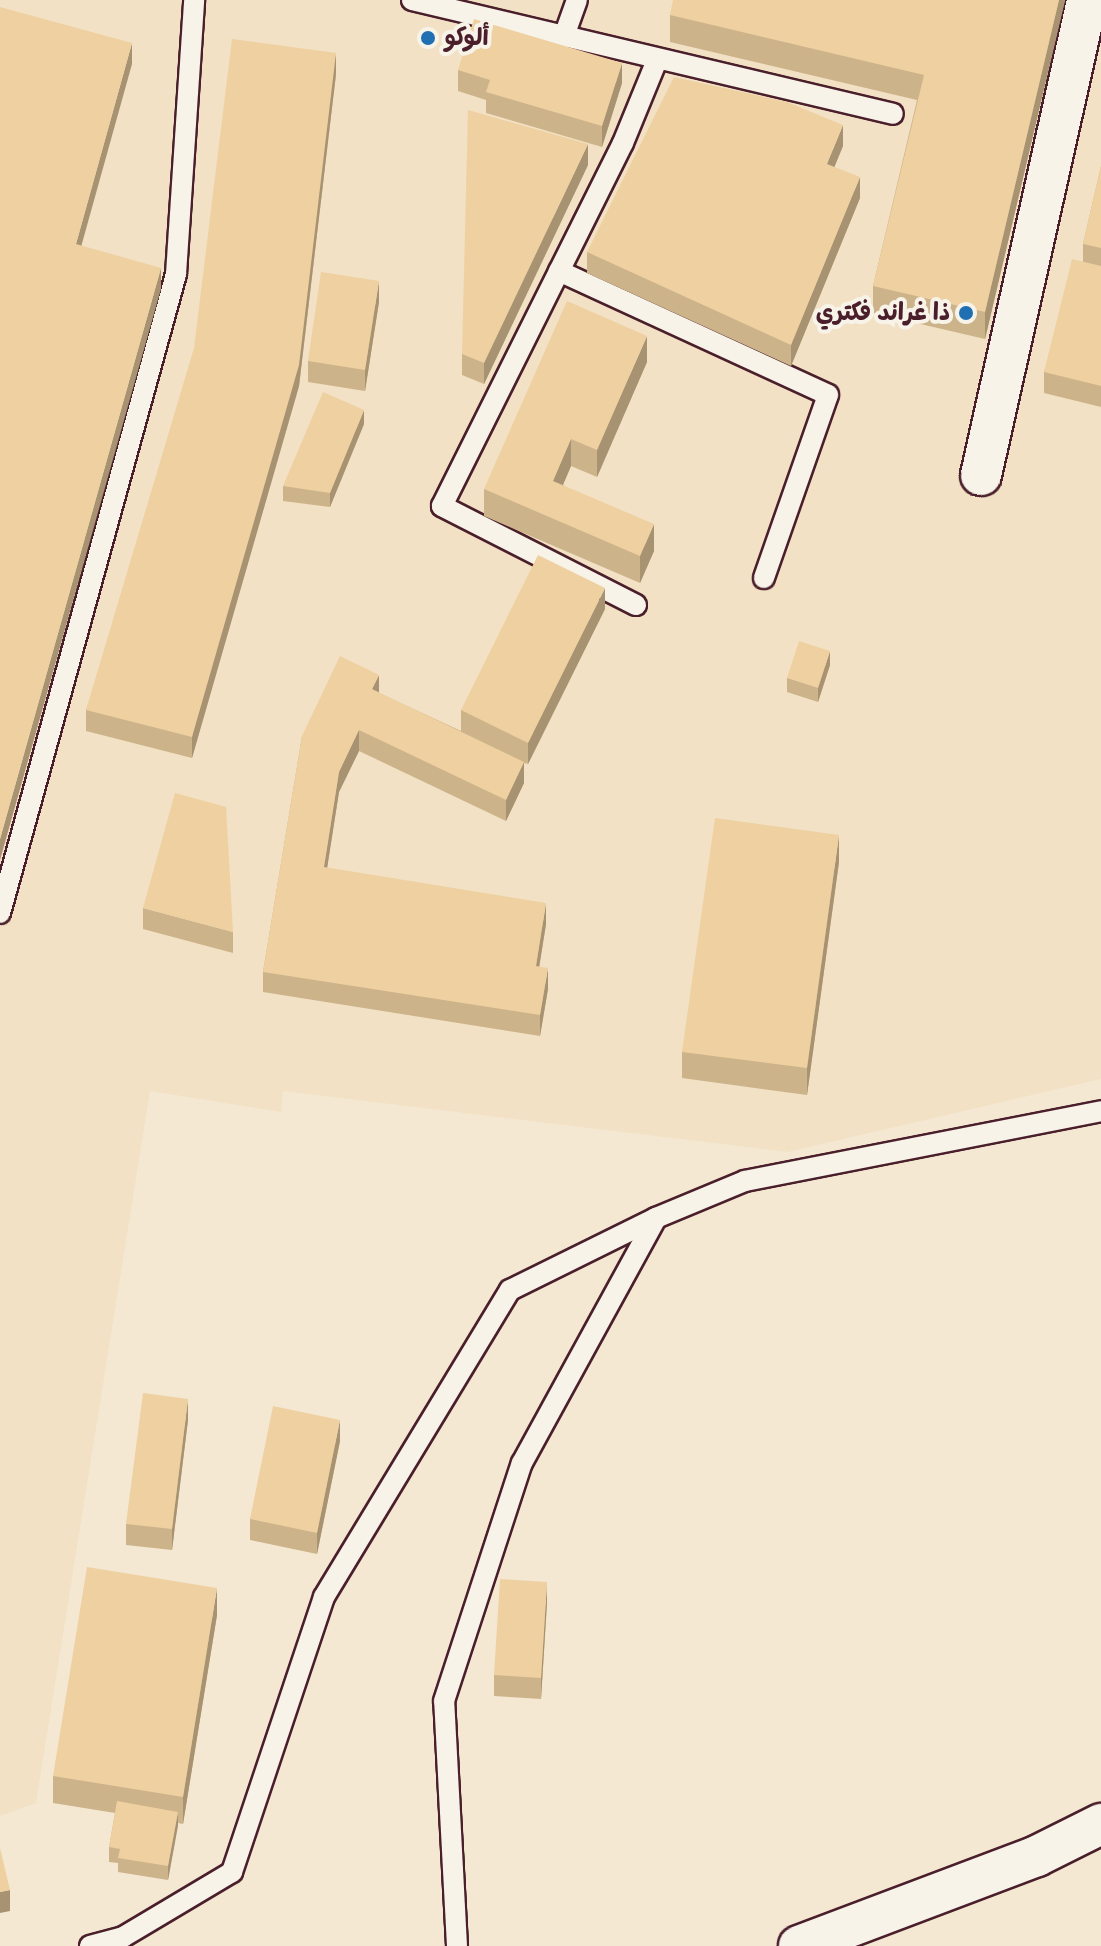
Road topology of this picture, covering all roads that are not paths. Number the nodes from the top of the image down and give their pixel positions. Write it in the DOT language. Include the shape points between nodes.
graph roads {
  1 [pos="194,0"];
  2 [pos="412,0"];
  3 [pos="577,0"];
  4 [pos="1087,0"];
  5 [pos="563,39"];
  6 [pos="657,60"];
  7 [pos="893,114"];
  8 [pos="559,271"];
  9 [pos="981,475"];
  10 [pos="764,578"];
  11 [pos="636,605"];
  12 [pos="0,913"];
  13 [pos="1101,1111"];
  14 [pos="656,1218"];
  15 [pos="1101,1824"];
  16 [pos="90,1946"];
  17 [pos="457,1946"];
  18 [pos="799,1946"];
  1 -- 12 [label="lane" via="176,274"];
  2 -- 5 [label="lane"];
  3 -- 5 [label="lane"];
  4 -- 9 [label="street"];
  5 -- 6 [label="lane"];
  6 -- 7 [label="lane"];
  6 -- 8 [label="lane"];
  8 -- 10 [label="lane" via="828,395"];
  8 -- 11 [label="lane" via="442,506"];
  13 -- 14 [label="lane" via="745,1181"];
  14 -- 16 [label="lane" via="510,1290 324,1597 232,1872 123,1937"];
  14 -- 17 [label="lane" via="522,1463 444,1701"];
  15 -- 18 [label="street" via="1037,1856"];
}
